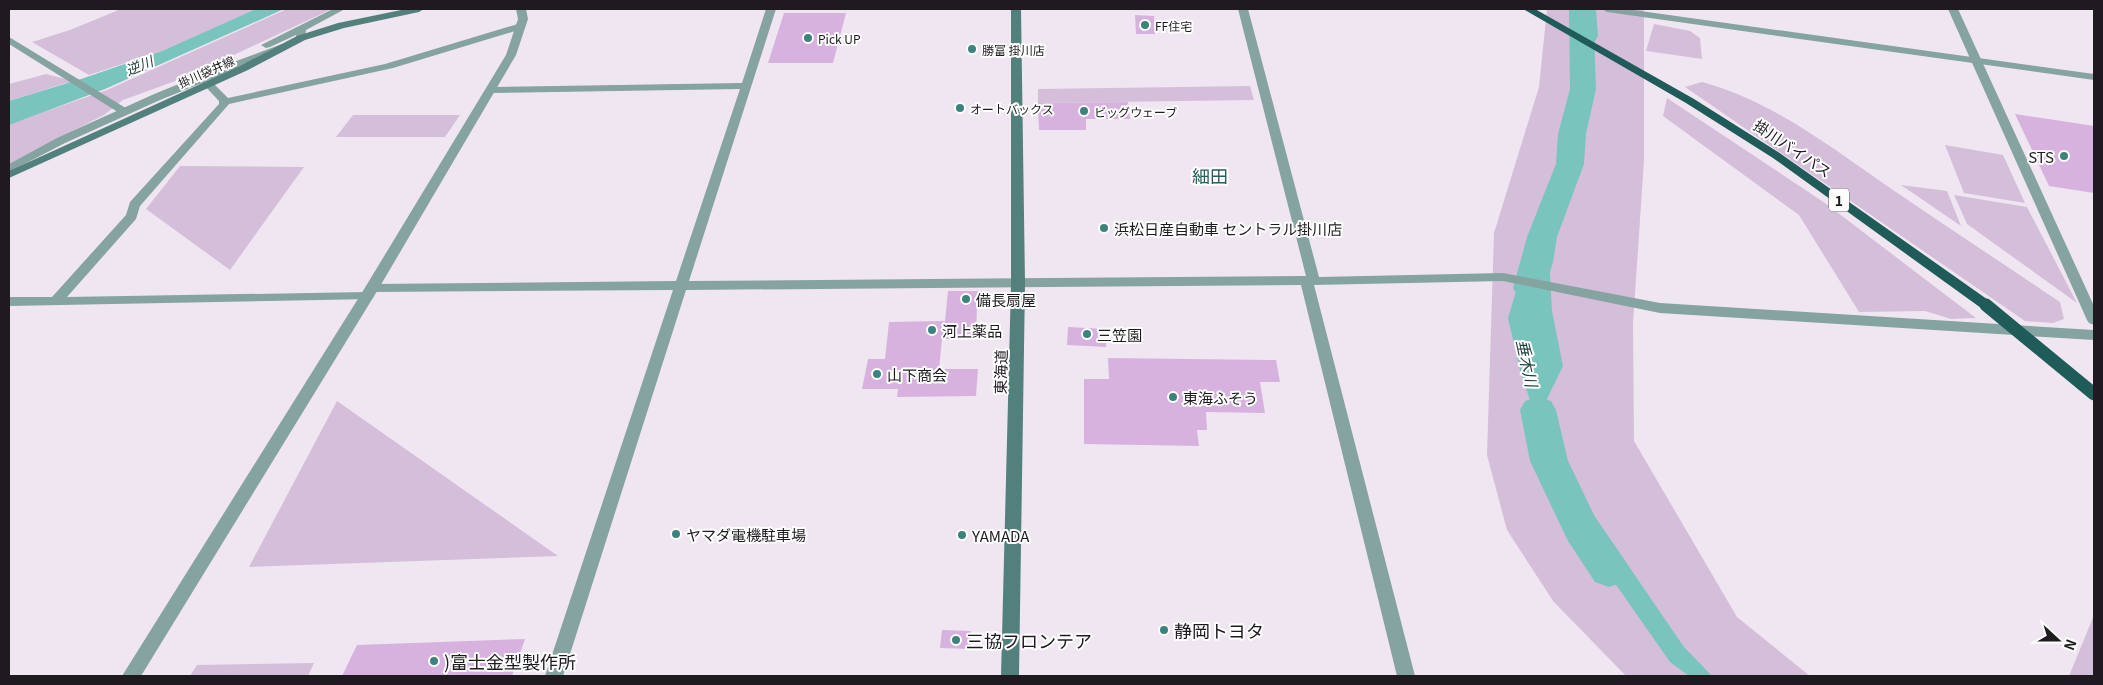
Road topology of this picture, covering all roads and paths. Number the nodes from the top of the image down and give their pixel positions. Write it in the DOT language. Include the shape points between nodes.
graph roads {
  1 [pos="340,9"];
  2 [pos="419,9"];
  3 [pos="521,9"];
  4 [pos="771,9"];
  5 [pos="1016,9"];
  6 [pos="1243,9"];
  7 [pos="1528,9"];
  8 [pos="1607,9"];
  9 [pos="1953,9"];
  10 [pos="521,26"];
  11 [pos="301,33"];
  12 [pos="9,40"];
  13 [pos="289,44"];
  14 [pos="1975,61"];
  15 [pos="2094,78"];
  16 [pos="203,82"];
  17 [pos="745,86"];
  18 [pos="490,90"];
  19 [pos="224,102"];
  20 [pos="121,110"];
  21 [pos="60,142"];
  22 [pos="9,157"];
  23 [pos="9,169"];
  24 [pos="9,175"];
  25 [pos="1310,280"];
  26 [pos="1018,283"];
  27 [pos="680,285"];
  28 [pos="369,292"];
  29 [pos="56,301"];
  30 [pos="9,302"];
  31 [pos="2094,320"];
  32 [pos="2094,335"];
  33 [pos="2094,394"];
  34 [pos="131,676"];
  35 [pos="554,676"];
  36 [pos="1010,676"];
  37 [pos="1406,676"];
  1 -- 11 [label="street"];
  2 -- 11 [label="main road"];
  3 -- 10 [label="street" via="524,20"];
  4 -- 17 [label="street"];
  5 -- 26 [label="main road, 東海道"];
  6 -- 25 [label="street"];
  7 -- 33 [label="highway, 掛川バイパス / 1, bridge" via="1690,101 1777,156 1986,305"];
  8 -- 14 [label="street"];
  9 -- 14 [label="street"];
  10 -- 18 [label="street" via="511,55"];
  10 -- 19 [label="street" via="410,61 248,94"];
  11 -- 13 [label="main road"];
  11 -- 16 [label="street" via="208,70"];
  12 -- 20 [label="street"];
  13 -- 16 [label="street"];
  14 -- 15 [label="street"];
  14 -- 31 [label="street"];
  16 -- 19 [label="street"];
  16 -- 20 [label="street"];
  16 -- 24 [label="main road, 掛川袋井線"];
  17 -- 18 [label="street"];
  17 -- 27 [label="street"];
  18 -- 28 [label="street"];
  19 -- 29 [label="street" via="224,106 134,205 132,216"];
  20 -- 21 [label="street"];
  21 -- 22 [label="street"];
  21 -- 23 [label="street"];
  25 -- 26 [label="street"];
  25 -- 32 [label="street" via="1503,277 1660,308"];
  25 -- 37 [label="street"];
  26 -- 27 [label="street"];
  26 -- 36 [label="main road, 東海道"];
  27 -- 28 [label="street"];
  27 -- 35 [label="street"];
  28 -- 29 [label="street"];
  28 -- 34 [label="street"];
  29 -- 30 [label="street"];
}
